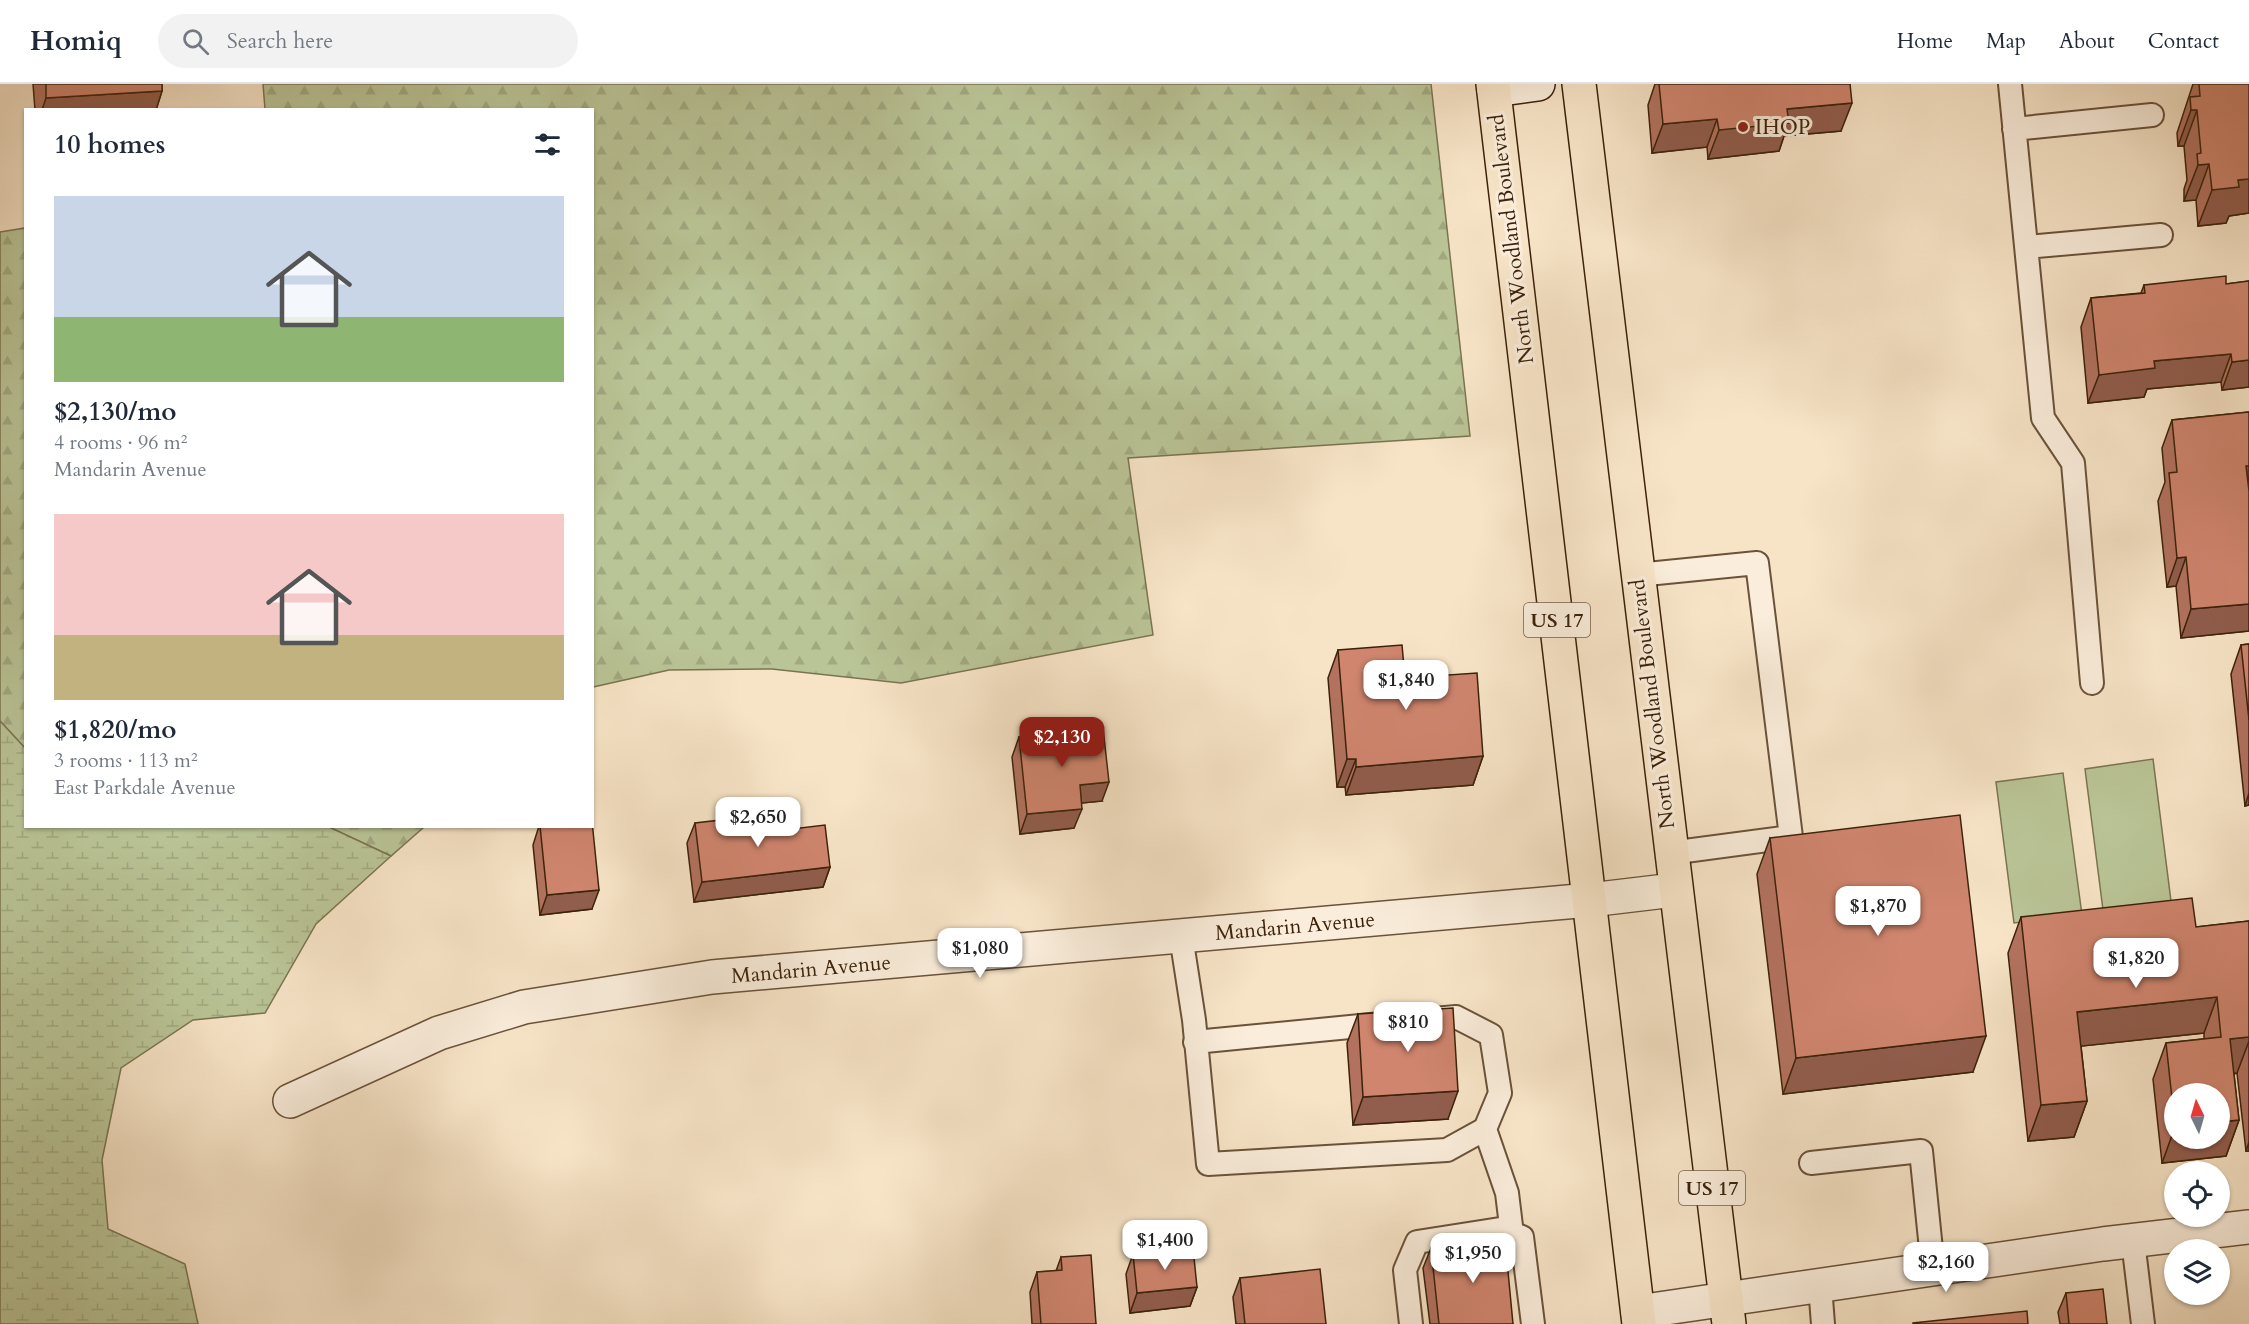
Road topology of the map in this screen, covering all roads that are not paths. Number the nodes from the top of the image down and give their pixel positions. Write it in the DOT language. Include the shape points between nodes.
graph roads {
  1 [pos="1538,84"];
  2 [pos="1579,84"];
  3 [pos="2010,84"];
  4 [pos="1493,87"];
  5 [pos="2152,115"];
  6 [pos="2014,129"];
  7 [pos="2161,235"];
  8 [pos="2026,248"];
  9 [pos="1637,575"];
  10 [pos="2092,683"];
  11 [pos="1670,853"];
  12 [pos="1674,890"];
  13 [pos="1590,900"];
  14 [pos="1180,936"];
  15 [pos="1195,1042"];
  16 [pos="290,1101"];
  17 [pos="1485,1129"];
  18 [pos="1811,1163"];
  19 [pos="2249,1227"];
  20 [pos="1512,1234"];
  21 [pos="2133,1241"];
  22 [pos="1933,1269"];
  23 [pos="1820,1286"];
  24 [pos="1727,1312"];
  25 [pos="1639,1318"];
  26 [pos="1411,1324"];
  27 [pos="1533,1324"];
  28 [pos="1823,1324"];
  29 [pos="2143,1324"];
  1 -- 4 [label="street"];
  2 -- 9 [label="main road, North Woodland Boulevard / US 17"];
  3 -- 6 [label="lane"];
  4 -- 13 [label="main road, North Woodland Boulevard / US 17"];
  5 -- 6 [label="lane"];
  6 -- 8 [label="lane"];
  7 -- 8 [label="lane"];
  8 -- 10 [label="lane" via="2043,418 2073,463"];
  9 -- 11 [label="main road, North Woodland Boulevard / US 17"];
  9 -- 11 [label="lane" via="1757,563 1790,826 1791,837"];
  11 -- 12 [label="main road, North Woodland Boulevard / US 17"];
  12 -- 13 [label="street, Mandarin Avenue"];
  12 -- 24 [label="main road, North Woodland Boulevard / US 17"];
  13 -- 14 [label="street, Mandarin Avenue"];
  13 -- 25 [label="main road, North Woodland Boulevard / US 17"];
  14 -- 15 [label="lane"];
  14 -- 16 [label="street, Mandarin Avenue" via="712,977 524,1007 439,1033"];
  15 -- 17 [label="lane" via="1456,1017 1491,1035 1500,1093"];
  15 -- 17 [label="lane" via="1208,1164 1447,1150"];
  17 -- 20 [label="lane" via="1507,1193"];
  18 -- 22 [label="lane" via="1921,1151"];
  19 -- 21 [label="street"];
  20 -- 26 [label="lane" via="1500,1229 1416,1242 1405,1270"];
  20 -- 27 [label="lane" via="1522,1237"];
  21 -- 22 [label="street"];
  21 -- 29 [label="lane"];
  22 -- 23 [label="street"];
  23 -- 24 [label="street"];
  23 -- 28 [label="lane"];
  24 -- 25 [label="street"];
}
